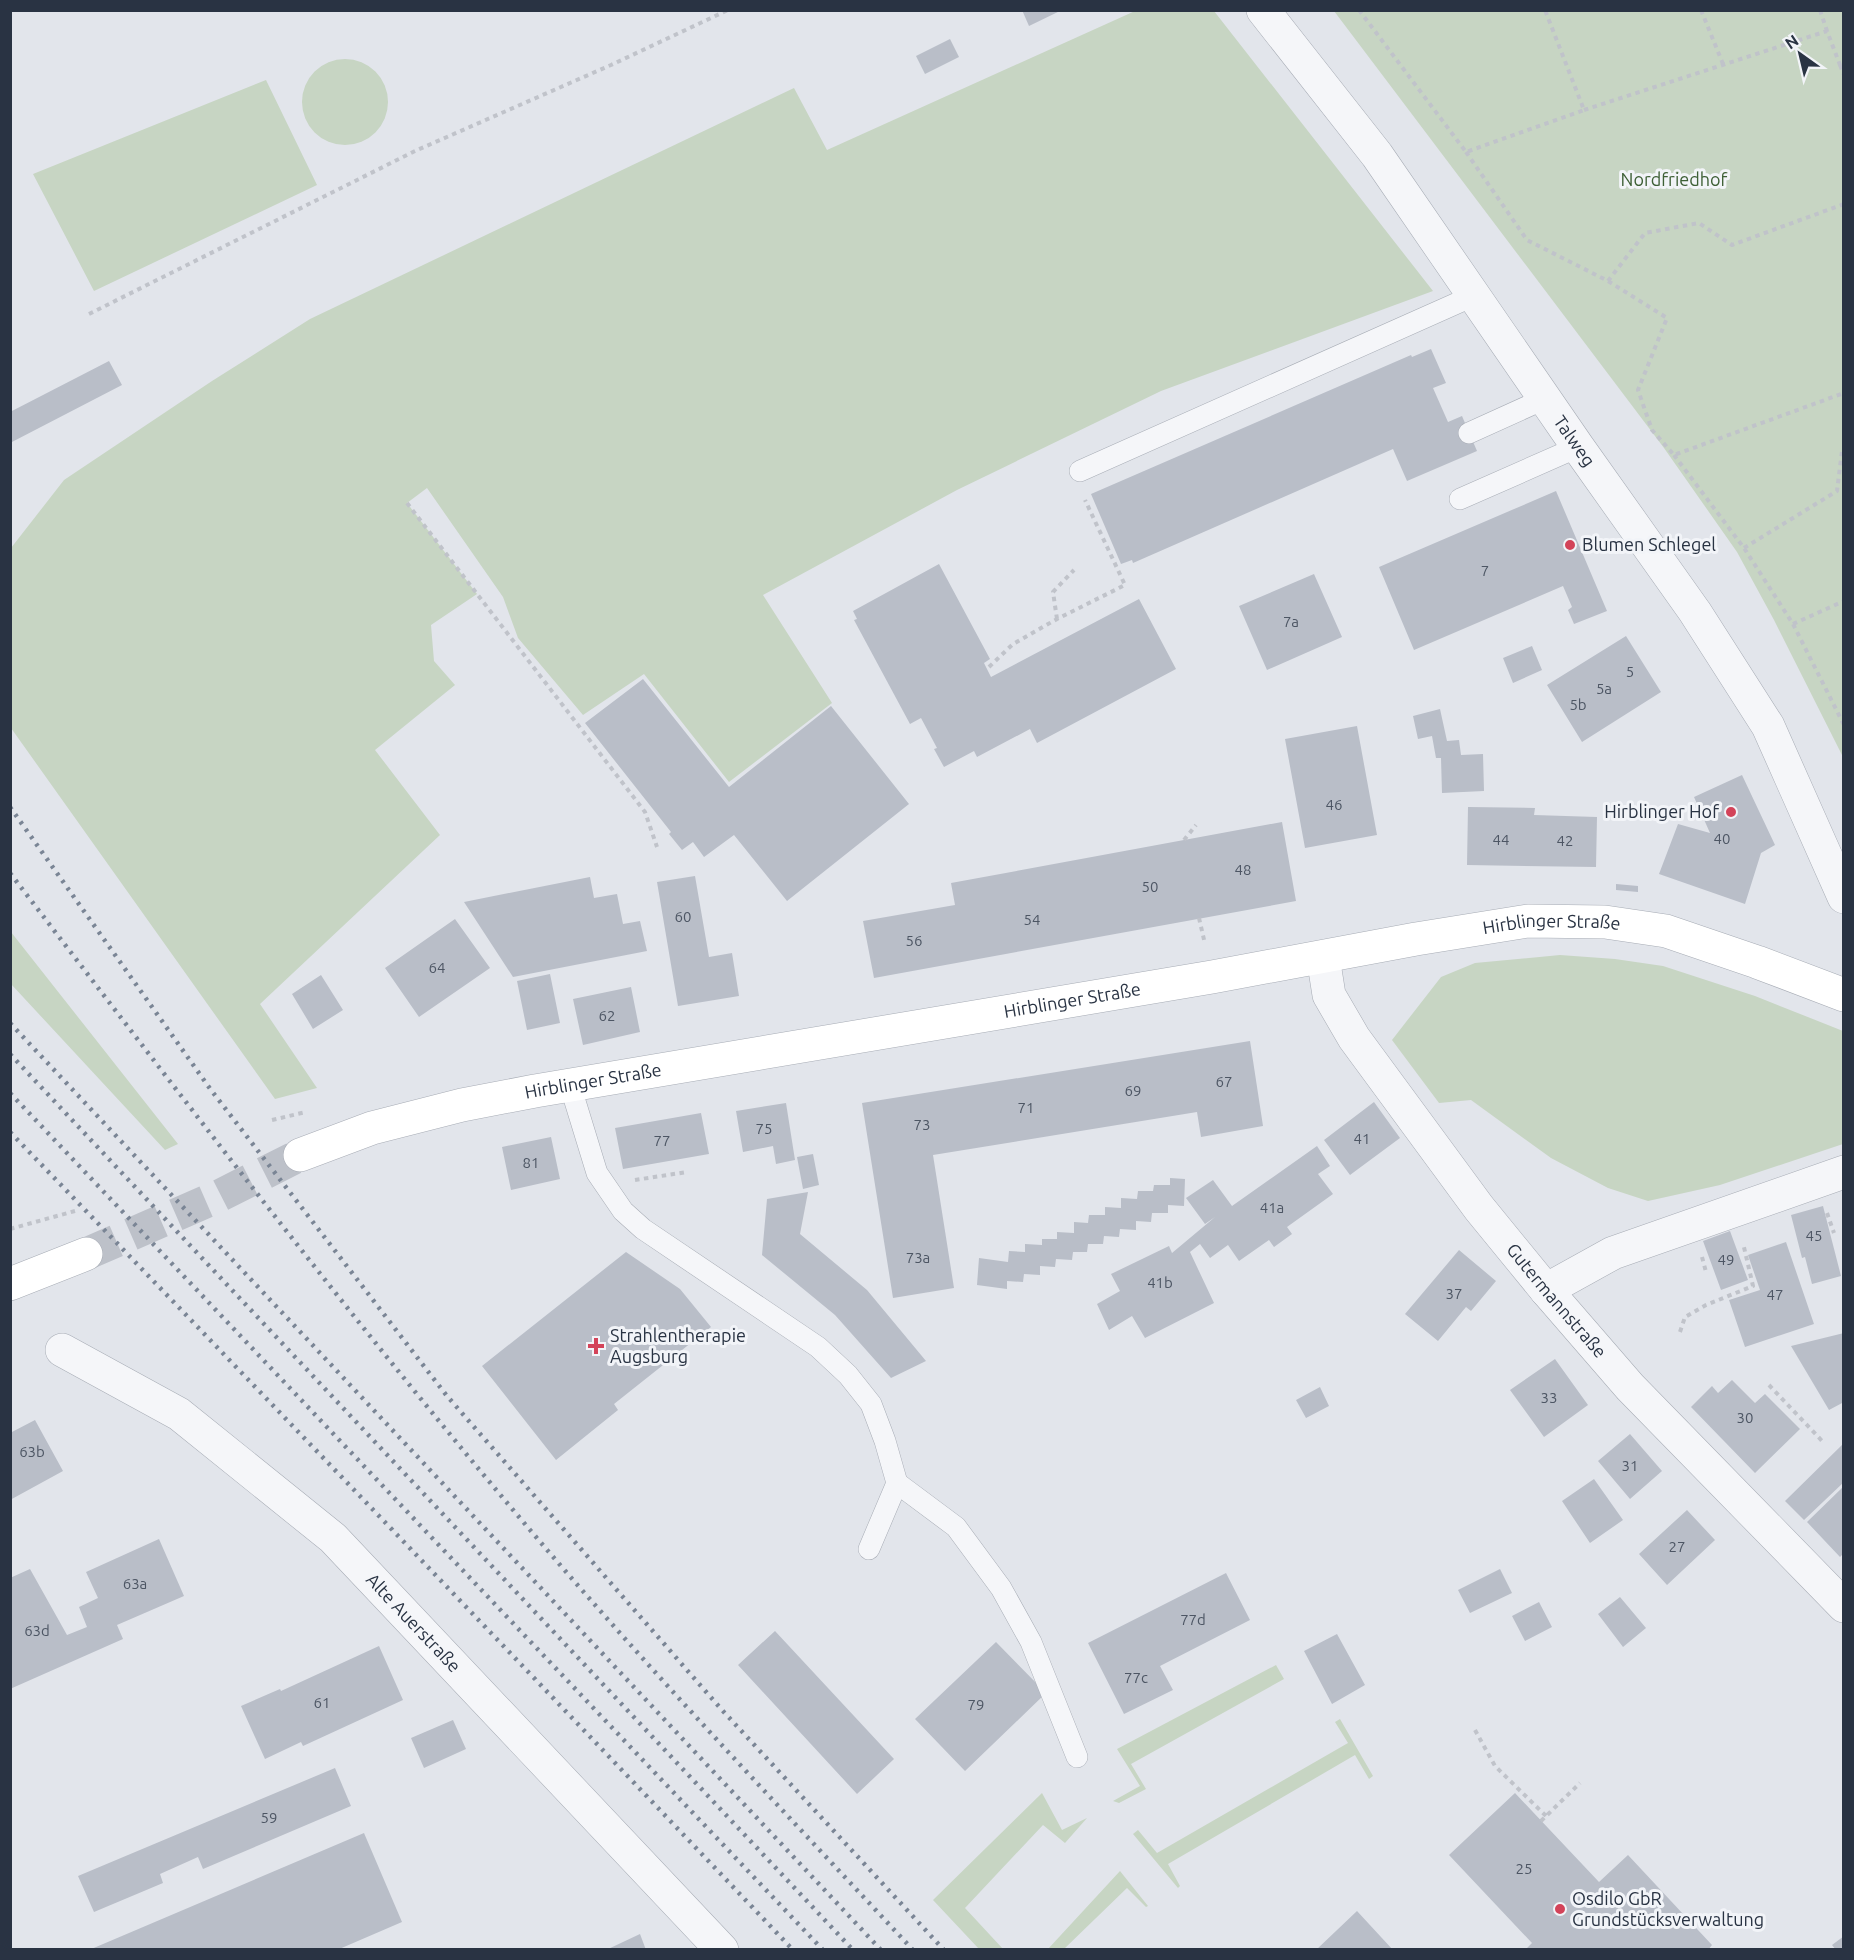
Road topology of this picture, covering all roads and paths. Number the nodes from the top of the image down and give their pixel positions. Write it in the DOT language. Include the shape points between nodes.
graph roads {
  1 [pos="728,10"];
  2 [pos="1263,10"];
  3 [pos="1359,10"];
  4 [pos="1545,10"];
  5 [pos="1701,10"];
  6 [pos="1820,10"];
  7 [pos="1827,31"];
  8 [pos="1723,64"];
  9 [pos="1842,64"];
  10 [pos="1844,75"];
  11 [pos="1584,110"];
  12 [pos="1466,152"];
  13 [pos="1844,204"];
  14 [pos="1608,281"];
  15 [pos="1473,296"];
  16 [pos="89,314"];
  17 [pos="1844,393"];
  18 [pos="1544,399"];
  19 [pos="1469,433"];
  20 [pos="1578,447"];
  21 [pos="1844,450"];
  22 [pos="1674,455"];
  23 [pos="1080,471"];
  24 [pos="1083,495"];
  25 [pos="1460,500"];
  26 [pos="407,503"];
  27 [pos="1744,548"];
  28 [pos="1074,570"];
  29 [pos="1844,601"];
  30 [pos="1057,619"];
  31 [pos="1792,624"];
  32 [pos="989,667"];
  33 [pos="1844,725"];
  34 [pos="1196,825"];
  35 [pos="1184,840"];
  36 [pos="657,848"];
  37 [pos="1844,897"];
  38 [pos="1323,957"];
  39 [pos="1844,995"];
  40 [pos="570,1085"];
  41 [pos="300,1155"];
  42 [pos="687,1172"];
  43 [pos="1844,1172"];
  44 [pos="605,1184"];
  45 [pos="1733,1210"];
  46 [pos="75,1211"];
  47 [pos="10,1229"];
  48 [pos="86,1254"];
  49 [pos="10,1284"];
  50 [pos="1546,1290"];
  51 [pos="1680,1332"];
  52 [pos="62,1350"];
  53 [pos="1769,1385"];
  54 [pos="1824,1443"];
  55 [pos="897,1483"];
  56 [pos="869,1549"];
  57 [pos="1844,1606"];
  58 [pos="1475,1730"];
  59 [pos="1077,1757"];
  60 [pos="1580,1783"];
  61 [pos="1546,1816"];
  62 [pos="1541,1821"];
  63 [pos="722,1950"];
  1 -- 16 [label="path" via="415,151"];
  2 -- 15 [label="street, Talweg" via="1377,155"];
  3 -- 12 [label="path"];
  4 -- 11 [label="path"];
  5 -- 8 [label="path"];
  6 -- 7 [label="path"];
  7 -- 8 [label="path"];
  7 -- 9 [label="path"];
  8 -- 11 [label="path"];
  9 -- 10 [label="path"];
  11 -- 12 [label="path"];
  12 -- 14 [label="path" via="1527,240"];
  13 -- 14 [label="path" via="1732,245 1699,223 1645,233"];
  14 -- 22 [label="path" via="1667,318 1638,390 1652,430"];
  15 -- 18 [label="street, Talweg"];
  15 -- 23 [label="lane"];
  17 -- 22 [label="path"];
  18 -- 19 [label="lane"];
  18 -- 20 [label="street, Talweg"];
  20 -- 25 [label="lane"];
  20 -- 37 [label="street, Talweg" via="1695,612 1768,726"];
  21 -- 27 [label="path" via="1837,491"];
  22 -- 27 [label="path"];
  24 -- 30 [label="path" via="1125,585"];
  26 -- 36 [label="path" via="645,812"];
  27 -- 31 [label="path"];
  28 -- 30 [label="path" via="1053,592"];
  29 -- 31 [label="path"];
  30 -- 32 [label="path" via="1013,644"];
  31 -- 33 [label="path"];
  34 -- 35 [label="path"];
  38 -- 39 [label="main road, Hirblinger Straße" via="1528,921 1605,922 1666,931"];
  38 -- 40 [label="main road, Hirblinger Straße"];
  38 -- 50 [label="street, Gutermannstraße" via="1329,995 1354,1038 1479,1208"];
  40 -- 41 [label="main road, Hirblinger Straße" via="462,1105 372,1128"];
  40 -- 44 [label="lane" via="597,1173"];
  42 -- 44 [label="path"];
  43 -- 45 [label="street"];
  44 -- 55 [label="lane" via="623,1211 643,1229 819,1347 848,1375 871,1404"];
  45 -- 50 [label="street" via="1613,1253"];
  45 -- 51 [label="path" via="1753,1286 1685,1317"];
  46 -- 47 [label="path"];
  48 -- 49 [label="main road"];
  50 -- 57 [label="street, Gutermannstraße" via="1630,1388"];
  52 -- 63 [label="street, Alte Auerstraße" via="179,1414 333,1538"];
  53 -- 54 [label="path"];
  55 -- 56 [label="lane"];
  55 -- 59 [label="lane" via="956,1527 1001,1588 1032,1642"];
  58 -- 61 [label="path" via="1495,1766"];
  60 -- 61 [label="path"];
  61 -- 62 [label="path"];
}
